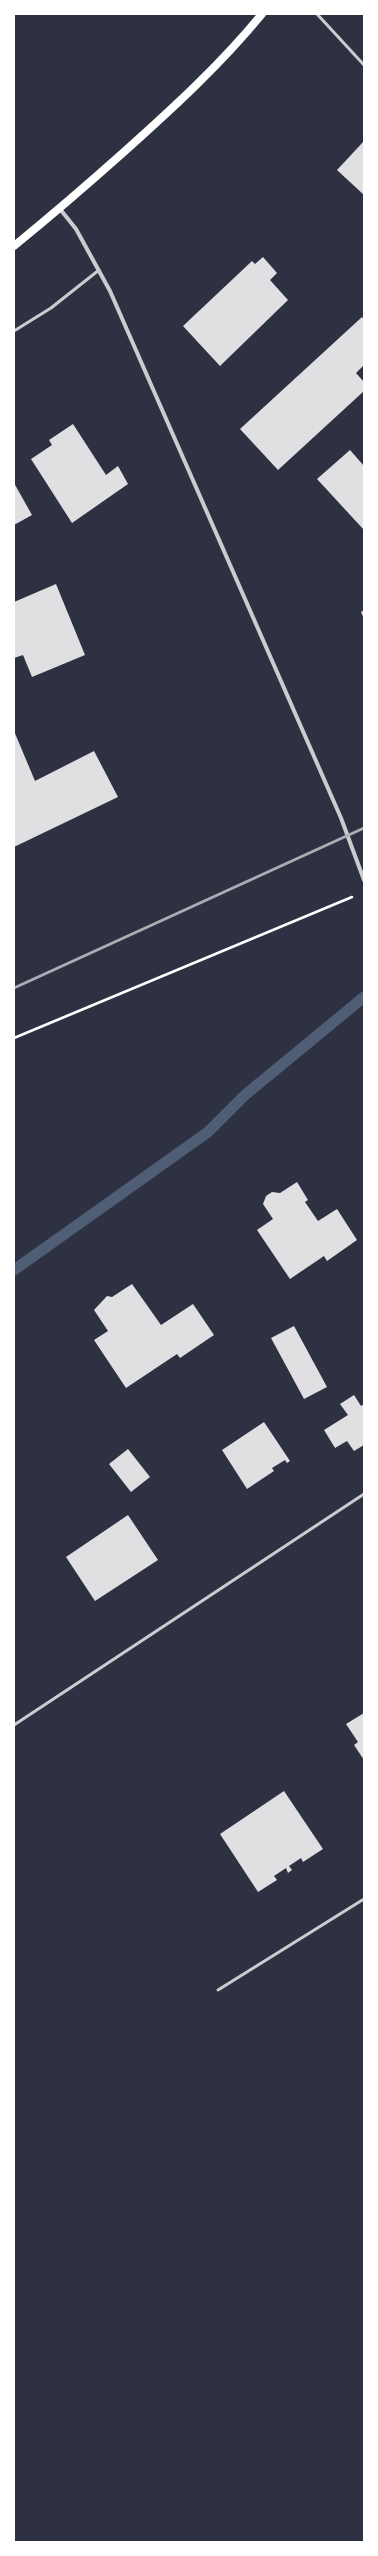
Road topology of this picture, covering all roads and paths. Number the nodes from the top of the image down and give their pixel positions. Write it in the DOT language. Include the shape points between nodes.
graph roads {
  1 [pos="262,14"];
  2 [pos="317,14"];
  3 [pos="364,65"];
  4 [pos="60,210"];
  5 [pos="14,244"];
  6 [pos="99,270"];
  7 [pos="14,331"];
  8 [pos="364,880"];
  9 [pos="357,896"];
  10 [pos="14,1038"];
  11 [pos="364,1494"];
  12 [pos="14,1725"];
  13 [pos="364,1899"];
  14 [pos="218,1990"];
  1 -- 4 [label="main road" via="204,78"];
  2 -- 3 [label="lane"];
  4 -- 5 [label="main road"];
  4 -- 6 [label="street" via="76,229"];
  6 -- 7 [label="lane" via="51,308"];
  6 -- 8 [label="street" via="340,818"];
  9 -- 10 [label="path"];
  11 -- 12 [label="lane"];
  13 -- 14 [label="lane"];
}
